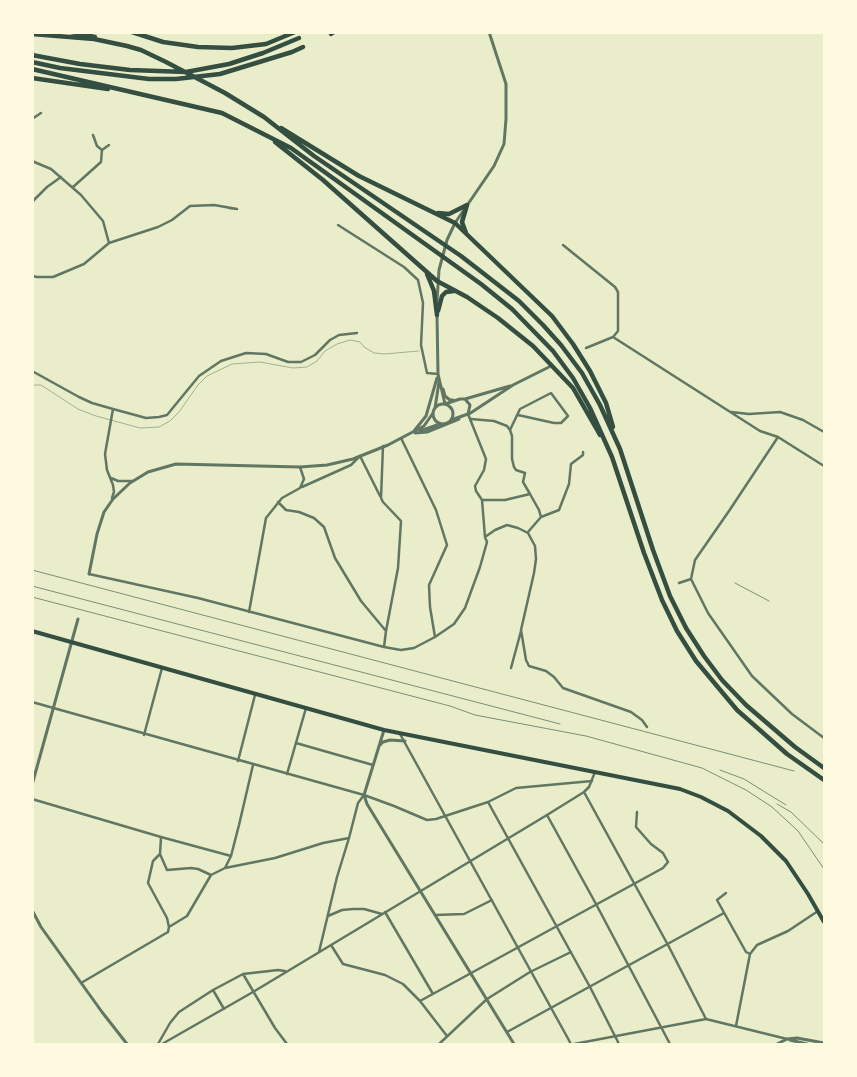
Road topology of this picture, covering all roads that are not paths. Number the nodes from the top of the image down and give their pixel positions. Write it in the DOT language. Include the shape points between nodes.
graph roads {
  1 [pos="71,32"];
  2 [pos="132,32"];
  3 [pos="295,32"];
  4 [pos="489,32"];
  5 [pos="32,34"];
  6 [pos="299,38"];
  7 [pos="128,46"];
  8 [pos="303,47"];
  9 [pos="32,55"];
  10 [pos="32,62"];
  11 [pos="32,69"];
  12 [pos="32,78"];
  13 [pos="147,95"];
  14 [pos="41,113"];
  15 [pos="264,117"];
  16 [pos="32,119"];
  17 [pos="261,133"];
  18 [pos="93,135"];
  19 [pos="110,145"];
  20 [pos="102,150"];
  21 [pos="32,161"];
  22 [pos="61,177"];
  23 [pos="72,187"];
  24 [pos="32,202"];
  25 [pos="467,205"];
  26 [pos="229,208"];
  27 [pos="435,213"];
  28 [pos="455,223"];
  29 [pos="338,225"];
  30 [pos="468,237"];
  31 [pos="109,243"];
  32 [pos="563,245"];
  33 [pos="422,267"];
  34 [pos="32,276"];
  35 [pos="437,281"];
  36 [pos="459,293"];
  37 [pos="437,315"];
  38 [pos="357,333"];
  39 [pos="613,338"];
  40 [pos="586,348"];
  41 [pos="549,367"];
  42 [pos="32,371"];
  43 [pos="438,374"];
  44 [pos="439,379"];
  45 [pos="513,385"];
  46 [pos="465,399"];
  47 [pos="456,400"];
  48 [pos="445,404"];
  49 [pos="435,408"];
  50 [pos="112,410"];
  51 [pos="730,412"];
  52 [pos="433,413"];
  53 [pos="468,414"];
  54 [pos="518,415"];
  55 [pos="471,419"];
  56 [pos="451,420"];
  57 [pos="441,424"];
  58 [pos="510,430"];
  59 [pos="824,432"];
  60 [pos="412,433"];
  61 [pos="778,437"];
  62 [pos="401,438"];
  63 [pos="383,446"];
  64 [pos="620,450"];
  65 [pos="583,452"];
  66 [pos="360,456"];
  67 [pos="612,457"];
  68 [pos="824,466"];
  69 [pos="300,467"];
  70 [pos="111,478"];
  71 [pos="132,482"];
  72 [pos="300,488"];
  73 [pos="530,494"];
  74 [pos="381,498"];
  75 [pos="482,500"];
  76 [pos="111,502"];
  77 [pos="278,502"];
  78 [pos="541,517"];
  79 [pos="528,533"];
  80 [pos="485,537"];
  81 [pos="89,574"];
  82 [pos="691,580"];
  83 [pos="679,582"];
  84 [pos="249,612"];
  85 [pos="78,619"];
  86 [pos="386,630"];
  87 [pos="521,630"];
  88 [pos="32,631"];
  89 [pos="435,637"];
  90 [pos="73,642"];
  91 [pos="384,647"];
  92 [pos="162,667"];
  93 [pos="511,668"];
  94 [pos="256,693"];
  95 [pos="32,702"];
  96 [pos="306,708"];
  97 [pos="55,709"];
  98 [pos="647,727"];
  99 [pos="384,730"];
  100 [pos="400,733"];
  101 [pos="144,734"];
  102 [pos="824,738"];
  103 [pos="405,741"];
  104 [pos="296,743"];
  105 [pos="379,746"];
  106 [pos="238,761"];
  107 [pos="253,765"];
  108 [pos="373,765"];
  109 [pos="824,768"];
  110 [pos="596,771"];
  111 [pos="287,774"];
  112 [pos="592,780"];
  113 [pos="824,780"];
  114 [pos="32,785"];
  115 [pos="584,792"];
  116 [pos="364,796"];
  117 [pos="32,798"];
  118 [pos="488,802"];
  119 [pos="636,812"];
  120 [pos="547,815"];
  121 [pos="446,816"];
  122 [pos="161,837"];
  123 [pos="349,838"];
  124 [pos="508,839"];
  125 [pos="160,854"];
  126 [pos="231,856"];
  127 [pos="470,862"];
  128 [pos="225,868"];
  129 [pos="212,876"];
  130 [pos="635,884"];
  131 [pos="421,891"];
  132 [pos="726,893"];
  133 [pos="492,900"];
  134 [pos="596,904"];
  135 [pos="32,910"];
  136 [pos="818,911"];
  137 [pos="383,913"];
  138 [pos="724,913"];
  139 [pos="328,916"];
  140 [pos="435,916"];
  141 [pos="824,922"];
  142 [pos="169,927"];
  143 [pos="556,927"];
  144 [pos="331,945"];
  145 [pos="668,945"];
  146 [pos="519,948"];
  147 [pos="319,952"];
  148 [pos="571,952"];
  149 [pos="750,954"];
  150 [pos="628,966"];
  151 [pos="287,971"];
  152 [pos="471,972"];
  153 [pos="530,972"];
  154 [pos="243,974"];
  155 [pos="82,984"];
  156 [pos="590,987"];
  157 [pos="213,990"];
  158 [pos="253,992"];
  159 [pos="433,994"];
  160 [pos="487,999"];
  161 [pos="420,1001"];
  162 [pos="224,1008"];
  163 [pos="551,1009"];
  164 [pos="706,1019"];
  165 [pos="736,1026"];
  166 [pos="662,1028"];
  167 [pos="507,1032"];
  168 [pos="447,1036"];
  169 [pos="614,1036"];
  170 [pos="787,1039"];
  171 [pos="824,1043"];
  172 [pos="127,1044"];
  173 [pos="158,1044"];
  174 [pos="162,1044"];
  175 [pos="287,1044"];
  176 [pos="439,1044"];
  177 [pos="514,1044"];
  178 [pos="572,1044"];
  179 [pos="619,1044"];
  180 [pos="670,1044"];
  181 [pos="777,1044"];
  182 [pos="807,1044"];
  1 -- 7 [label="highway"];
  2 -- 3 [label="highway" via="181,45 232,48 266,44"];
  4 -- 25 [label="street" via="506,84 504,144 494,166"];
  5 -- 7 [label="highway" via="94,39"];
  6 -- 9 [label="highway" via="229,64 186,72 130,70"];
  7 -- 15 [label="highway" via="225,93"];
  8 -- 10 [label="highway" via="244,67 176,79 149,79"];
  11 -- 13 [label="highway"];
  12 -- 13 [label="highway"];
  13 -- 17 [label="highway" via="222,113"];
  14 -- 16 [label="street"];
  15 -- 27 [label="highway" via="360,176"];
  15 -- 64 [label="highway" via="314,156 461,256 519,301 544,325 582,373"];
  17 -- 33 [label="highway" via="323,180"];
  17 -- 67 [label="highway" via="291,148 512,309 553,351 573,378"];
  18 -- 20 [label="street"];
  19 -- 20 [label="street"];
  20 -- 23 [label="street" via="101,162"];
  21 -- 22 [label="street"];
  22 -- 23 [label="street"];
  22 -- 24 [label="street"];
  23 -- 31 [label="street" via="103,221"];
  25 -- 27 [label="highway" via="450,214"];
  25 -- 28 [label="street"];
  25 -- 30 [label="highway" via="462,222"];
  26 -- 31 [label="street" via="237,209 214,205 190,206 158,227"];
  27 -- 28 [label="highway"];
  28 -- 30 [label="highway"];
  28 -- 35 [label="street" via="441,259"];
  29 -- 43 [label="street" via="404,267 418,280 423,303 421,345 427,373"];
  30 -- 64 [label="highway" via="552,316 573,344 606,403"];
  31 -- 34 [label="street" via="84,264 52,277"];
  32 -- 39 [label="street" via="618,292 618,330"];
  33 -- 35 [label="highway"];
  33 -- 37 [label="highway" via="434,291"];
  35 -- 36 [label="highway"];
  35 -- 37 [label="street"];
  36 -- 37 [label="highway" via="451,291 442,296"];
  36 -- 67 [label="highway" via="498,318 558,371 573,388"];
  37 -- 43 [label="street"];
  38 -- 50 [label="street" via="339,334 315,355 300,362 246,353 221,361 199,376 167,414 159,418"];
  39 -- 40 [label="street"];
  39 -- 51 [label="street"];
  41 -- 45 [label="street"];
  42 -- 50 [label="street"];
  43 -- 44 [label="street"];
  43 -- 60 [label="street" via="426,416"];
  44 -- 47 [label="street" via="446,396"];
  44 -- 48 [label="street"];
  44 -- 49 [label="street"];
  45 -- 46 [label="street"];
  45 -- 53 [label="street"];
  46 -- 47 [label="street"];
  46 -- 53 [label="street" via="470,405"];
  47 -- 48 [label="street"];
  48 -- 49 [label="street"];
  48 -- 56 [label="street" via="453,412"];
  49 -- 52 [label="street"];
  50 -- 70 [label="street" via="105,454 106,470"];
  51 -- 59 [label="street" via="780,412"];
  51 -- 61 [label="street" via="760,431"];
  52 -- 57 [label="street"];
  52 -- 60 [label="street" via="424,426"];
  53 -- 55 [label="street"];
  53 -- 56 [label="street"];
  53 -- 60 [label="street" via="427,432"];
  54 -- 54 [label="street" via="520,409 551,393 568,416 560,423 554,423"];
  54 -- 58 [label="street"];
  55 -- 58 [label="street" via="494,421"];
  55 -- 75 [label="street" via="486,459 475,486"];
  56 -- 57 [label="street"];
  57 -- 60 [label="street"];
  58 -- 73 [label="street" via="514,467 525,473 523,482"];
  60 -- 62 [label="street"];
  61 -- 68 [label="street"];
  61 -- 82 [label="street" via="695,560"];
  62 -- 63 [label="street"];
  62 -- 89 [label="street" via="446,537 447,545 429,585"];
  63 -- 66 [label="street"];
  63 -- 74 [label="street"];
  64 -- 109 [label="highway" via="670,596 686,628 722,680 746,706"];
  65 -- 78 [label="street" via="571,464 569,484 559,510"];
  66 -- 69 [label="street" via="327,465"];
  66 -- 72 [label="street" via="351,465"];
  66 -- 74 [label="street"];
  67 -- 113 [label="highway" via="662,600 696,661 742,716"];
  69 -- 71 [label="street" via="176,464 148,472"];
  69 -- 72 [label="street" via="304,479"];
  70 -- 71 [label="street"];
  70 -- 76 [label="street" via="114,492"];
  71 -- 76 [label="street"];
  72 -- 77 [label="street"];
  73 -- 75 [label="street" via="505,500"];
  73 -- 78 [label="street"];
  74 -- 86 [label="street" via="401,521 398,568"];
  75 -- 80 [label="street"];
  76 -- 81 [label="street" via="104,512"];
  77 -- 84 [label="street" via="266,518"];
  77 -- 86 [label="street" via="286,510 314,518 324,526 335,558 361,602"];
  78 -- 79 [label="street"];
  79 -- 80 [label="street" via="507,525"];
  79 -- 87 [label="street" via="535,546 536,559"];
  80 -- 89 [label="street" via="480,567 465,608 454,624"];
  81 -- 84 [label="street"];
  82 -- 83 [label="street"];
  82 -- 102 [label="street" via="708,613 752,676 792,714"];
  84 -- 91 [label="street"];
  85 -- 90 [label="street"];
  86 -- 91 [label="street"];
  87 -- 93 [label="street"];
  87 -- 98 [label="street" via="529,666 546,671 564,688 631,712"];
  88 -- 90 [label="main road"];
  89 -- 91 [label="street" via="407,650"];
  90 -- 92 [label="main road"];
  90 -- 97 [label="street"];
  92 -- 94 [label="main road"];
  92 -- 101 [label="street"];
  94 -- 96 [label="main road"];
  94 -- 106 [label="street"];
  95 -- 97 [label="street"];
  96 -- 99 [label="main road"];
  96 -- 104 [label="street"];
  97 -- 101 [label="street"];
  97 -- 114 [label="street"];
  99 -- 100 [label="main road"];
  99 -- 105 [label="street"];
  100 -- 103 [label="street"];
  100 -- 110 [label="main road"];
  101 -- 106 [label="street"];
  103 -- 105 [label="street" via="390,740"];
  103 -- 121 [label="street"];
  104 -- 108 [label="street"];
  104 -- 111 [label="street"];
  105 -- 108 [label="street"];
  106 -- 107 [label="street"];
  107 -- 111 [label="street"];
  107 -- 126 [label="street"];
  108 -- 116 [label="street"];
  110 -- 112 [label="street"];
  110 -- 136 [label="main road" via="680,789 728,811 761,836 786,861"];
  111 -- 116 [label="street"];
  112 -- 115 [label="street"];
  112 -- 118 [label="street" via="516,788"];
  115 -- 120 [label="street"];
  115 -- 130 [label="street"];
  116 -- 121 [label="street" via="427,820"];
  116 -- 123 [label="street" via="358,803"];
  116 -- 131 [label="street"];
  117 -- 122 [label="street"];
  118 -- 121 [label="street"];
  118 -- 124 [label="street"];
  119 -- 130 [label="street" via="636,826 668,862"];
  120 -- 124 [label="street"];
  120 -- 134 [label="street"];
  121 -- 127 [label="street"];
  122 -- 125 [label="street"];
  122 -- 126 [label="street"];
  123 -- 128 [label="street"];
  123 -- 139 [label="street"];
  124 -- 127 [label="street"];
  124 -- 143 [label="street"];
  125 -- 129 [label="street" via="167,870 198,869"];
  125 -- 142 [label="street" via="153,861 148,883"];
  126 -- 128 [label="street"];
  127 -- 131 [label="street"];
  127 -- 133 [label="street"];
  128 -- 129 [label="street"];
  129 -- 142 [label="street" via="187,916"];
  130 -- 134 [label="street"];
  130 -- 145 [label="street"];
  131 -- 137 [label="street"];
  131 -- 140 [label="street"];
  132 -- 138 [label="street" via="717,900"];
  133 -- 140 [label="street" via="464,914"];
  133 -- 146 [label="street"];
  134 -- 143 [label="street"];
  134 -- 150 [label="street"];
  135 -- 155 [label="street"];
  136 -- 141 [label="main road"];
  136 -- 149 [label="street" via="788,931 757,945"];
  137 -- 139 [label="street" via="353,909"];
  137 -- 144 [label="street"];
  137 -- 159 [label="street"];
  138 -- 145 [label="street"];
  138 -- 149 [label="street"];
  139 -- 147 [label="street"];
  140 -- 152 [label="street"];
  142 -- 155 [label="street" via="168,932"];
  143 -- 146 [label="street"];
  143 -- 148 [label="street"];
  144 -- 147 [label="street"];
  144 -- 161 [label="street" via="343,964 392,978"];
  145 -- 150 [label="street"];
  145 -- 164 [label="street"];
  146 -- 152 [label="street"];
  146 -- 153 [label="street"];
  147 -- 151 [label="street"];
  148 -- 153 [label="street"];
  148 -- 156 [label="street"];
  149 -- 165 [label="street"];
  150 -- 156 [label="street"];
  150 -- 166 [label="street"];
  151 -- 154 [label="street"];
  151 -- 158 [label="street"];
  152 -- 159 [label="street"];
  152 -- 160 [label="street"];
  153 -- 160 [label="street"];
  153 -- 163 [label="street"];
  154 -- 157 [label="street"];
  154 -- 158 [label="street"];
  155 -- 172 [label="street"];
  156 -- 163 [label="street"];
  156 -- 169 [label="street"];
  157 -- 162 [label="street"];
  157 -- 173 [label="street" via="179,1012"];
  158 -- 162 [label="street"];
  158 -- 175 [label="street"];
  159 -- 161 [label="street"];
  160 -- 167 [label="street"];
  160 -- 168 [label="street"];
  161 -- 168 [label="street"];
  162 -- 174 [label="street"];
  163 -- 167 [label="street"];
  163 -- 178 [label="street"];
  164 -- 165 [label="street"];
  164 -- 166 [label="street"];
  165 -- 170 [label="street"];
  166 -- 169 [label="street"];
  166 -- 180 [label="street"];
  167 -- 177 [label="street"];
  168 -- 176 [label="street"];
  169 -- 178 [label="street"];
  169 -- 179 [label="street"];
  170 -- 171 [label="street"];
  170 -- 181 [label="street"];
  170 -- 182 [label="street"];
}
